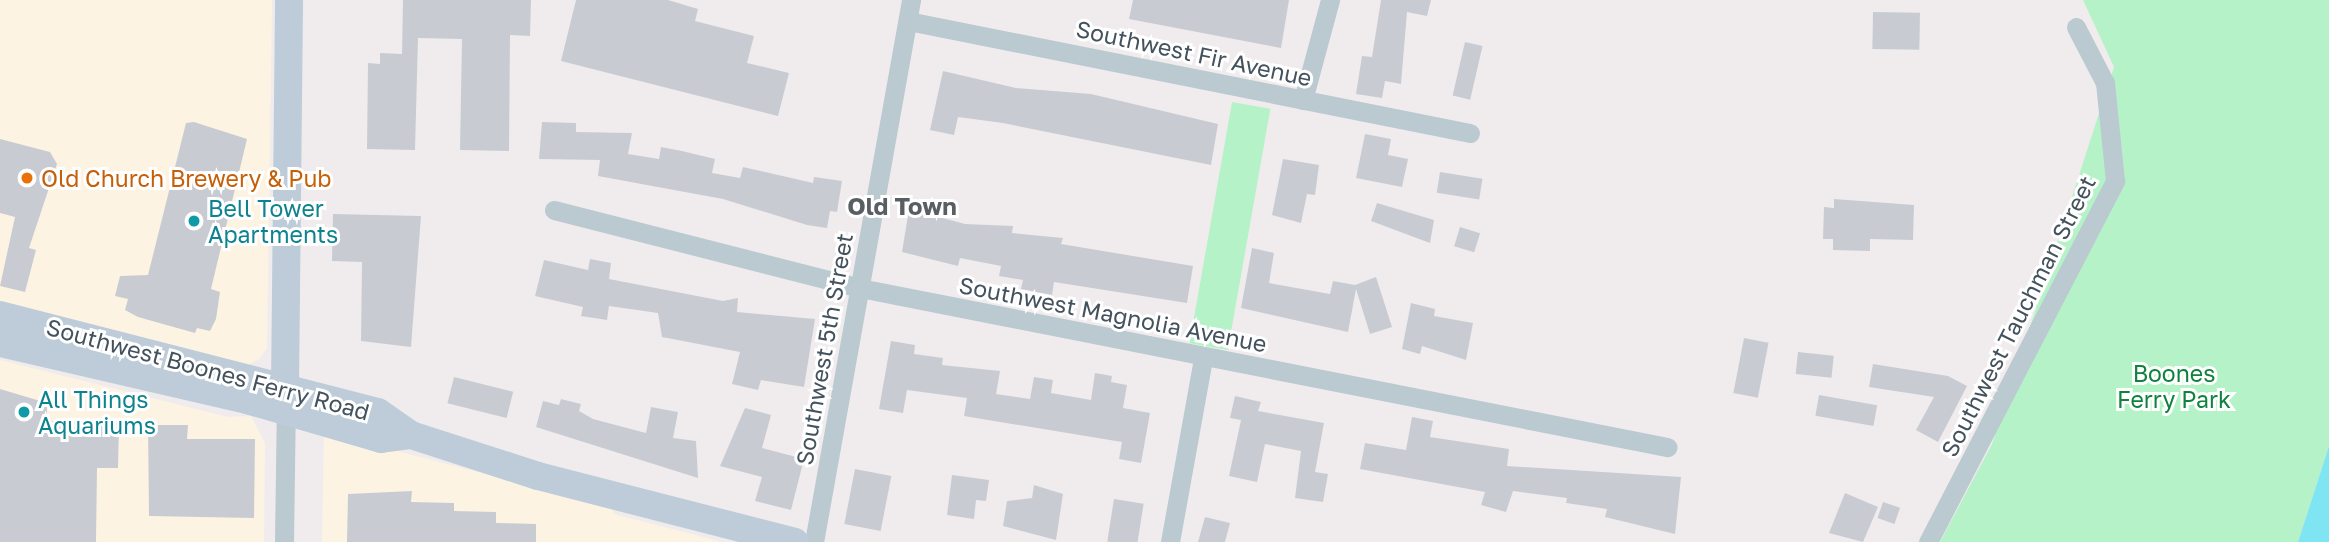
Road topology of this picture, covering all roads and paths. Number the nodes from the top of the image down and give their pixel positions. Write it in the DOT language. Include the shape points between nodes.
graph roads {
  1 [pos="289,0"];
  2 [pos="912,0"];
  3 [pos="1330,0"];
  4 [pos="908,21"];
  5 [pos="2076,27"];
  6 [pos="1303,100"];
  7 [pos="1470,133"];
  8 [pos="554,210"];
  9 [pos="860,288"];
  10 [pos="0,315"];
  11 [pos="0,343"];
  12 [pos="1203,358"];
  13 [pos="286,400"];
  14 [pos="1667,447"];
  15 [pos="284,542"];
  16 [pos="794,542"];
  17 [pos="814,542"];
  18 [pos="1170,542"];
  19 [pos="1928,542"];
  1 -- 13 [label="street"];
  2 -- 4 [label="street, Southwest 5th Street"];
  3 -- 6 [label="street"];
  4 -- 6 [label="street, Southwest Fir Avenue"];
  4 -- 9 [label="street, Southwest 5th Street"];
  5 -- 19 [label="street, Southwest Tauchman Street" via="2105,83 2115,181"];
  6 -- 7 [label="street, Southwest Fir Avenue"];
  8 -- 9 [label="street, Southwest Magnolia Avenue"];
  9 -- 12 [label="street, Southwest Magnolia Avenue"];
  9 -- 17 [label="street, Southwest 5th Street"];
  10 -- 13 [label="street, Southwest Boones Ferry Road"];
  11 -- 13 [label="street, Southwest Boones Ferry Road"];
  12 -- 14 [label="street, Southwest Magnolia Avenue"];
  12 -- 18 [label="street"];
  13 -- 15 [label="street"];
  13 -- 16 [label="street, Southwest Boones Ferry Road" via="378,412 411,435 550,480"];
}
